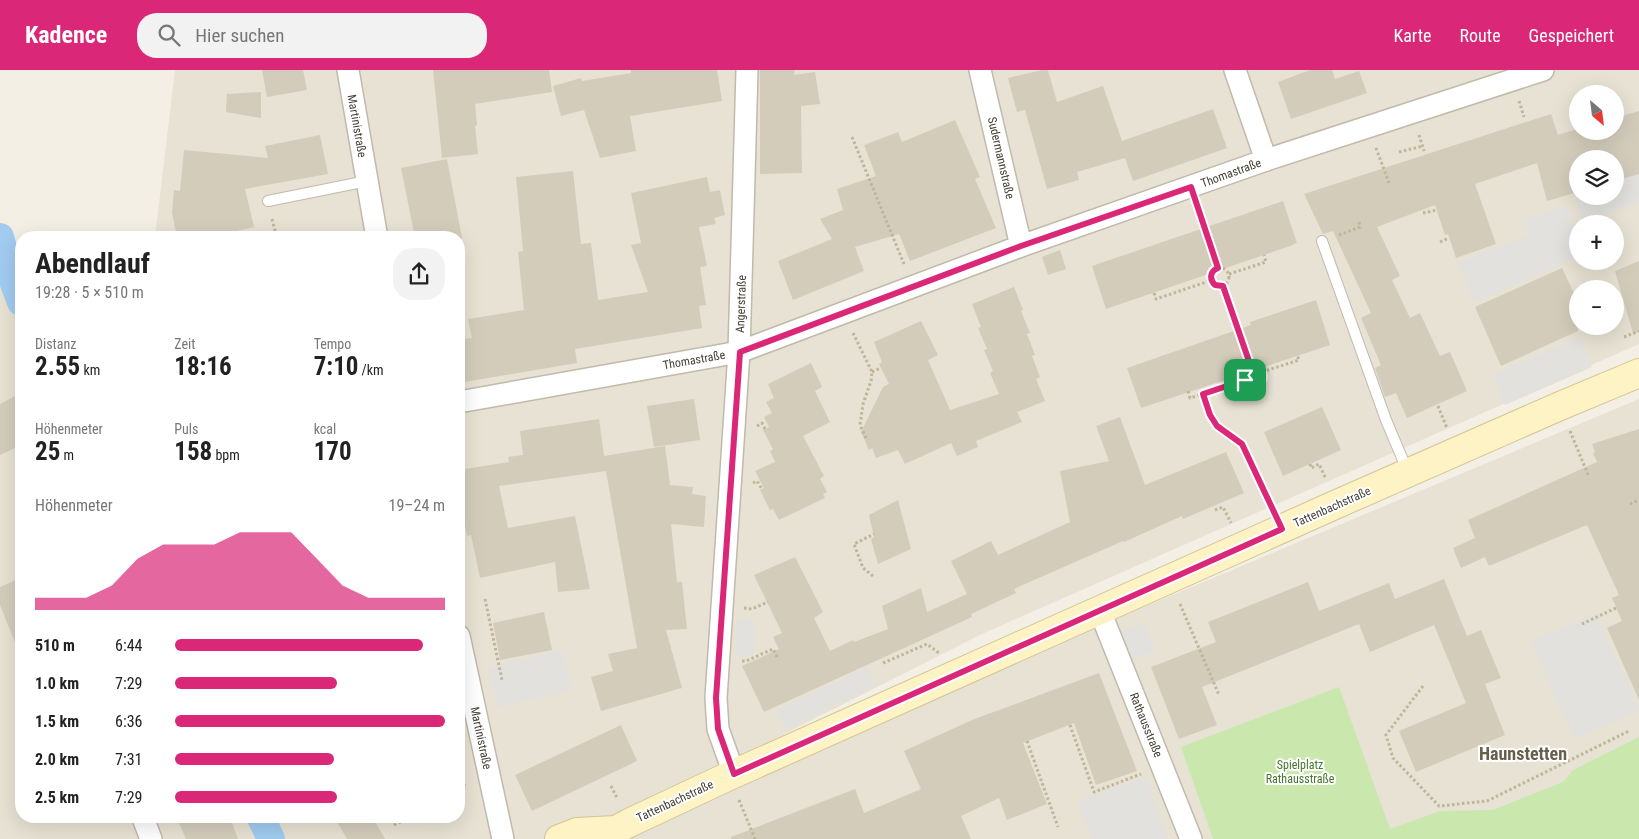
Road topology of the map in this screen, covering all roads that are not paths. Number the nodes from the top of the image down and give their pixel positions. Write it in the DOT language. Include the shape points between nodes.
graph roads {
  1 [pos="348,70"];
  2 [pos="747,70"];
  3 [pos="980,70"];
  4 [pos="1234,70"];
  5 [pos="1543,70"];
  6 [pos="1266,160"];
  7 [pos="367,181"];
  8 [pos="268,201"];
  9 [pos="375,231"];
  10 [pos="1322,241"];
  11 [pos="1021,246"];
  12 [pos="740,352"];
  13 [pos="1639,373"];
  14 [pos="465,401"];
  15 [pos="1408,473"];
  16 [pos="1100,611"];
  17 [pos="465,664"];
  18 [pos="731,775"];
  19 [pos="145,823"];
  20 [pos="610,834"];
  21 [pos="151,839"];
  22 [pos="503,839"];
  23 [pos="559,839"];
  24 [pos="1191,839"];
  1 -- 7 [label="street, Martinistraße"];
  2 -- 12 [label="street, Angerstraße"];
  3 -- 11 [label="street, Sudermannstraße"];
  4 -- 6 [label="street"];
  5 -- 6 [label="street, Thomastraße"];
  6 -- 11 [label="street, Thomastraße"];
  7 -- 8 [label="lane"];
  7 -- 9 [label="street, Martinistraße"];
  10 -- 15 [label="lane"];
  11 -- 12 [label="street, Thomastraße"];
  12 -- 14 [label="street, Thomastraße"];
  12 -- 18 [label="street, Angerstraße" via="716,698 718,729"];
  13 -- 15 [label="street, Tattenbachstraße"];
  15 -- 16 [label="street, Tattenbachstraße"];
  16 -- 18 [label="street, Tattenbachstraße"];
  16 -- 24 [label="street, Rathausstraße"];
  17 -- 22 [label="street, Martinistraße"];
  18 -- 20 [label="street, Tattenbachstraße"];
  19 -- 21 [label="street"];
  20 -- 23 [label="street, Tattenbachstraße" via="577,832"];
}
